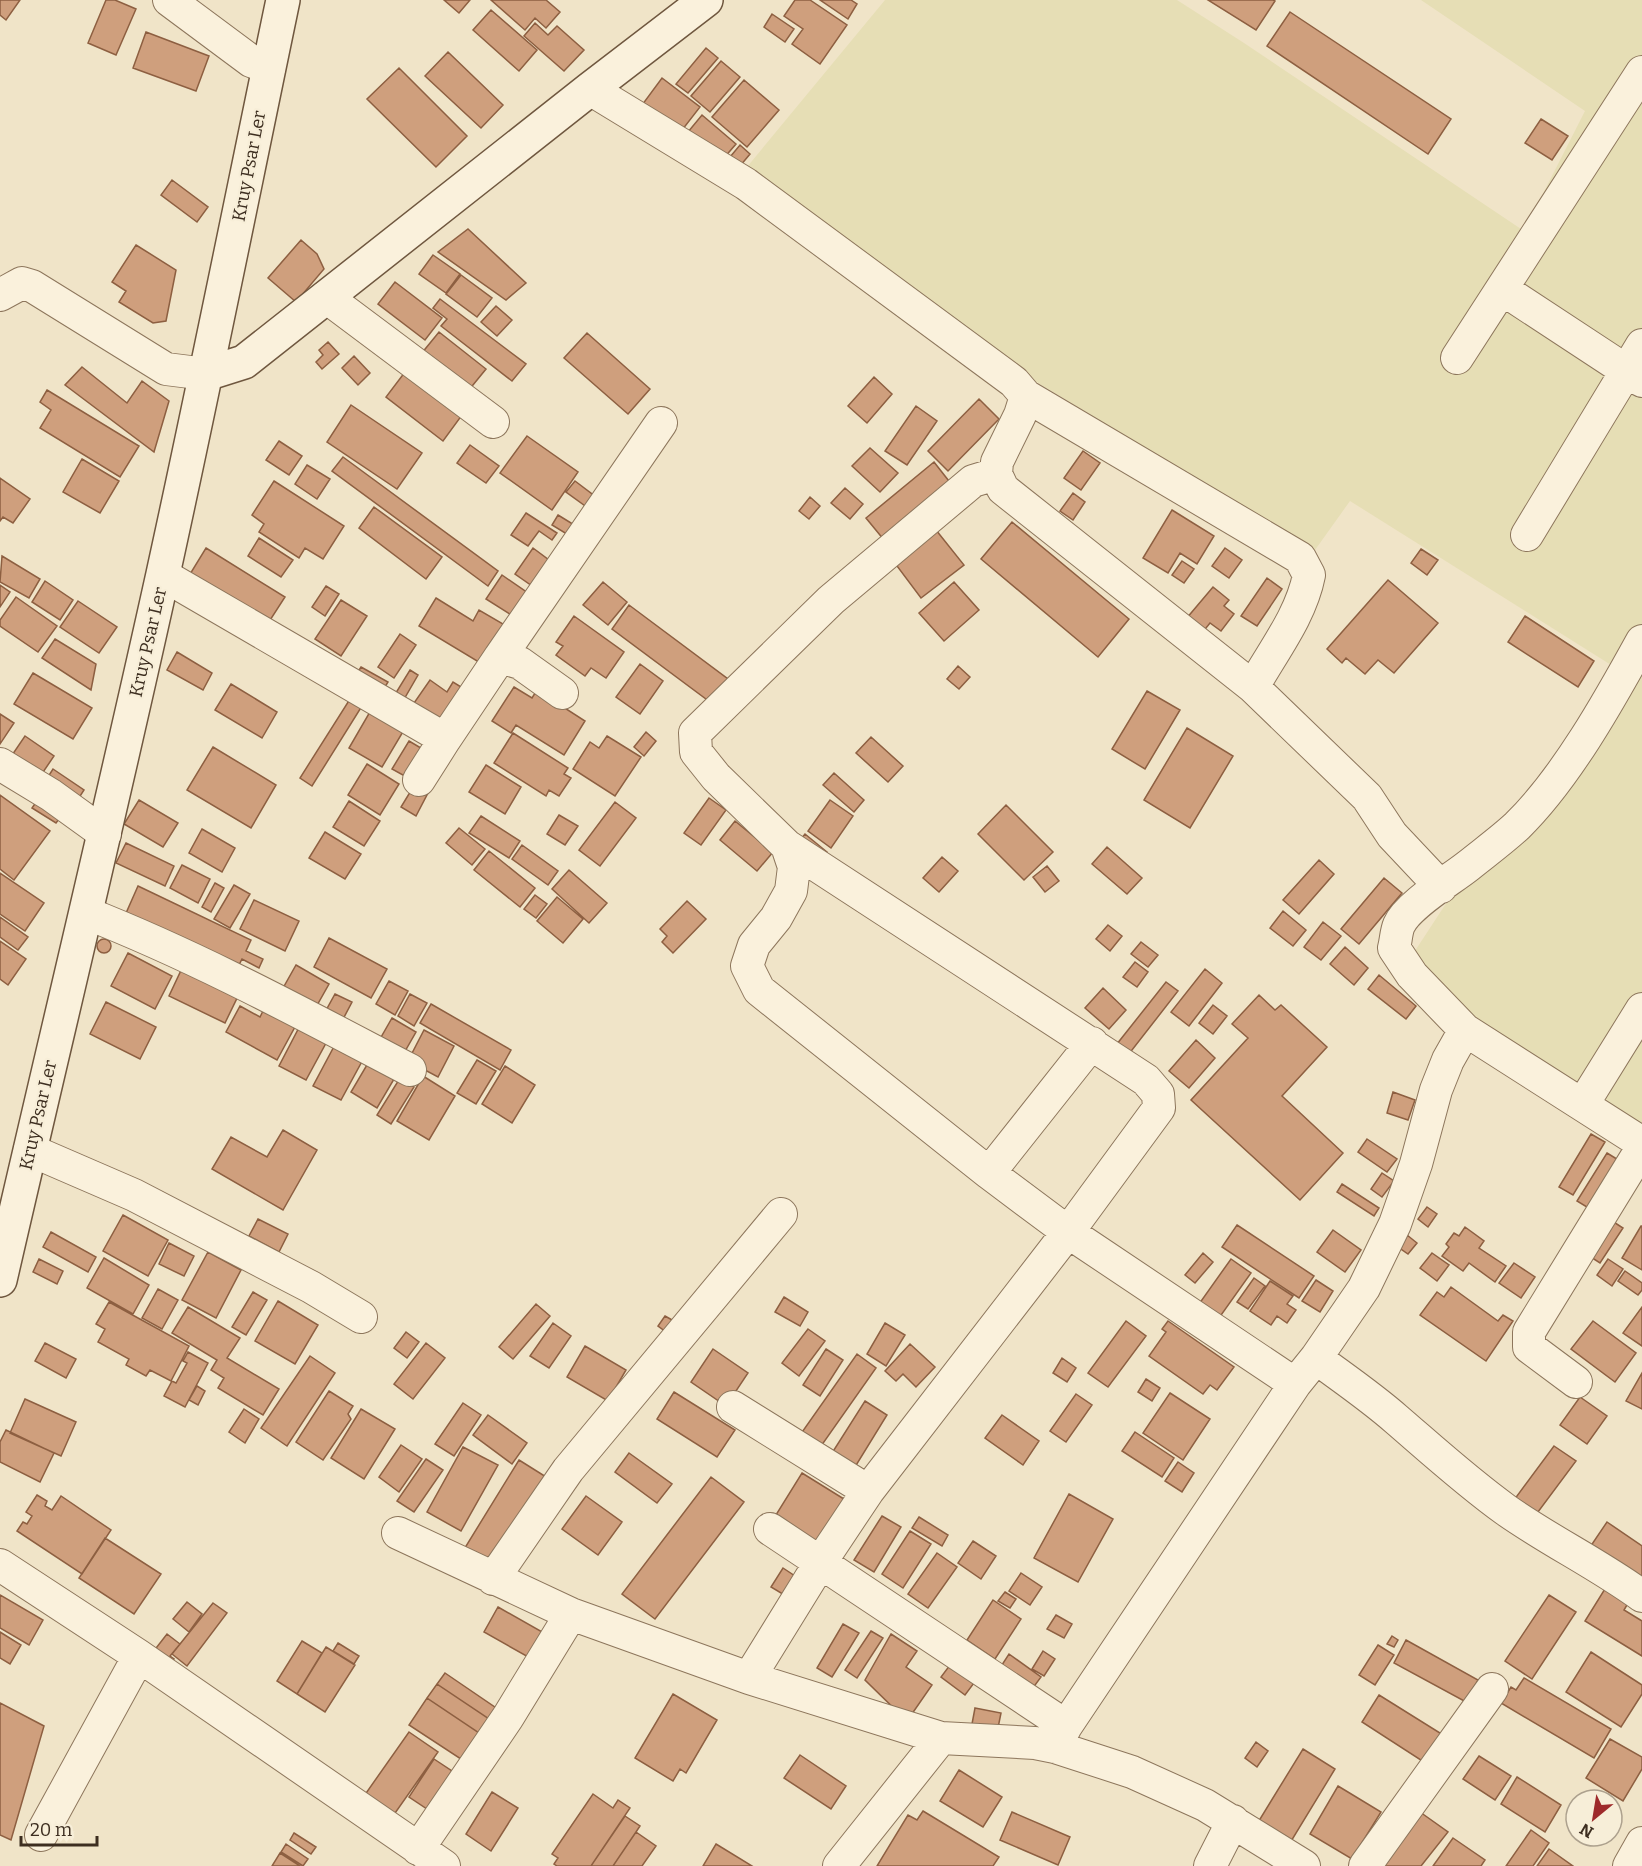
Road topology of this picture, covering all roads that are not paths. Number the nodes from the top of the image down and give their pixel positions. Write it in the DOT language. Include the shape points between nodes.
graph roads {
  1 [pos="169,0"];
  2 [pos="283,0"];
  3 [pos="706,0"];
  4 [pos="269,68"];
  5 [pos="1640,80"];
  6 [pos="590,89"];
  7 [pos="1502,289"];
  8 [pos="0,296"];
  9 [pos="326,297"];
  10 [pos="1457,358"];
  11 [pos="1637,365"];
  12 [pos="206,374"];
  13 [pos="1026,396"];
  14 [pos="493,422"];
  15 [pos="661,423"];
  16 [pos="996,474"];
  17 [pos="1527,534"];
  18 [pos="163,575"];
  19 [pos="1642,641"];
  20 [pos="500,657"];
  21 [pos="1253,687"];
  22 [pos="562,693"];
  23 [pos="445,739"];
  24 [pos="0,764"];
  25 [pos="419,780"];
  26 [pos="105,834"];
  27 [pos="788,846"];
  28 [pos="1441,887"];
  29 [pos="86,913"];
  30 [pos="1642,1009"];
  31 [pos="1465,1030"];
  32 [pos="1092,1043"];
  33 [pos="410,1070"];
  34 [pos="1583,1104"];
  35 [pos="1642,1143"];
  36 [pos="1642,1148"];
  37 [pos="30,1150"];
  38 [pos="989,1173"];
  39 [pos="781,1214"];
  40 [pos="1068,1232"];
  41 [pos="0,1280"];
  42 [pos="361,1317"];
  43 [pos="1316,1358"];
  44 [pos="1576,1382"];
  45 [pos="1295,1384"];
  46 [pos="732,1407"];
  47 [pos="868,1491"];
  48 [pos="770,1529"];
  49 [pos="398,1533"];
  50 [pos="820,1563"];
  51 [pos="0,1565"];
  52 [pos="493,1579"];
  53 [pos="1642,1596"];
  54 [pos="571,1614"];
  55 [pos="139,1656"];
  56 [pos="749,1678"];
  57 [pos="1492,1689"];
  58 [pos="1061,1737"];
  59 [pos="941,1738"];
  60 [pos="1233,1821"];
  61 [pos="41,1834"];
  62 [pos="1642,1844"];
  63 [pos="418,1849"];
  64 [pos="444,1866"];
  65 [pos="839,1866"];
  66 [pos="1210,1866"];
  67 [pos="1304,1866"];
  68 [pos="1365,1866"];
  69 [pos="1629,1866"];
  1 -- 4 [label="street" via="251,61"];
  2 -- 4 [label="street, Kruy Psar Ler"];
  3 -- 6 [label="street"];
  4 -- 12 [label="street, Kruy Psar Ler"];
  5 -- 7 [label="street"];
  6 -- 9 [label="street"];
  6 -- 13 [label="street" via="746,184 1014,382"];
  7 -- 10 [label="street"];
  7 -- 11 [label="street"];
  8 -- 12 [label="street" via="22,283 32,286 166,369"];
  9 -- 12 [label="street" via="244,362"];
  9 -- 14 [label="street"];
  11 -- 17 [label="street"];
  12 -- 18 [label="street, Kruy Psar Ler"];
  13 -- 16 [label="street" via="997,462"];
  13 -- 21 [label="street" via="1300,558 1309,575 1304,595"];
  15 -- 20 [label="street"];
  16 -- 21 [label="street" via="1003,489"];
  16 -- 27 [label="street" via="973,482 831,600 695,733 696,752 716,777"];
  18 -- 23 [label="street"];
  18 -- 26 [label="street, Kruy Psar Ler"];
  19 -- 28 [label="street" via="1601,712 1536,805"];
  20 -- 22 [label="street" via="520,663"];
  20 -- 23 [label="street"];
  21 -- 28 [label="street" via="1367,797 1392,835"];
  23 -- 25 [label="street"];
  24 -- 26 [label="street"];
  26 -- 29 [label="street, Kruy Psar Ler"];
  27 -- 32 [label="street"];
  27 -- 38 [label="street" via="794,867 791,891 754,945 747,966 759,990"];
  28 -- 31 [label="street" via="1416,905 1400,925 1394,948 1413,975"];
  29 -- 33 [label="street" via="177,951"];
  29 -- 37 [label="street, Kruy Psar Ler"];
  30 -- 34 [label="street"];
  31 -- 34 [label="street"];
  31 -- 43 [label="street" via="1436,1090 1395,1224 1364,1288"];
  32 -- 38 [label="street"];
  32 -- 40 [label="street" via="1146,1080 1158,1094 1159,1107"];
  34 -- 35 [label="street"];
  36 -- 44 [label="street" via="1529,1332 1529,1347"];
  37 -- 41 [label="street, Kruy Psar Ler"];
  37 -- 42 [label="street" via="134,1195"];
  38 -- 40 [label="street"];
  39 -- 52 [label="street" via="568,1470"];
  40 -- 45 [label="street"];
  40 -- 47 [label="street"];
  43 -- 45 [label="street"];
  43 -- 53 [label="street" via="1506,1510"];
  45 -- 58 [label="street"];
  46 -- 47 [label="street"];
  47 -- 50 [label="street"];
  48 -- 50 [label="street"];
  49 -- 52 [label="street"];
  50 -- 56 [label="street"];
  50 -- 58 [label="street"];
  51 -- 55 [label="street"];
  52 -- 54 [label="street"];
  54 -- 56 [label="street"];
  54 -- 63 [label="street" via="508,1717"];
  55 -- 61 [label="street"];
  55 -- 63 [label="street"];
  56 -- 59 [label="street"];
  57 -- 68 [label="street"];
  58 -- 59 [label="street" via="1035,1743"];
  58 -- 60 [label="street"];
  59 -- 65 [label="street"];
  60 -- 66 [label="street"];
  60 -- 67 [label="street"];
  62 -- 69 [label="street"];
  63 -- 64 [label="street"];
}
